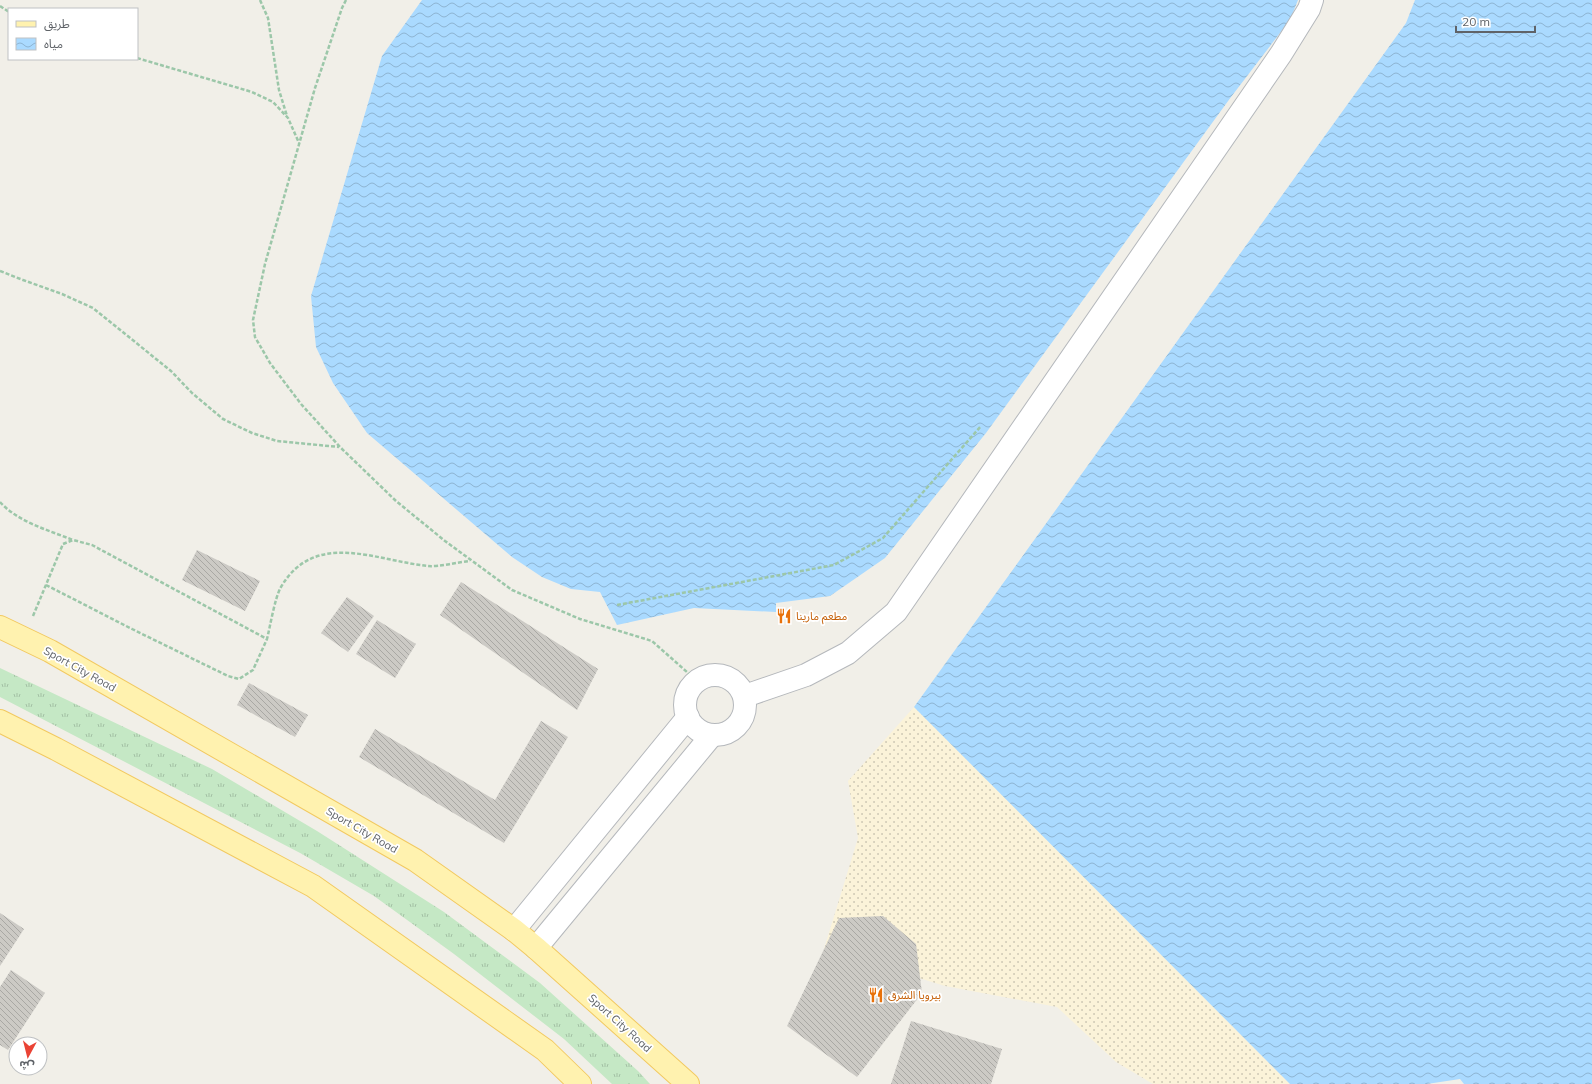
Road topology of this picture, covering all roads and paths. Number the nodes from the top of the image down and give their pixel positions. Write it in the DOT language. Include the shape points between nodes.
graph roads {
  1 [pos="260,0"];
  2 [pos="346,0"];
  3 [pos="1312,0"];
  4 [pos="138,58"];
  5 [pos="288,118"];
  6 [pos="299,144"];
  7 [pos="0,270"];
  8 [pos="982,426"];
  9 [pos="340,447"];
  10 [pos="0,502"];
  11 [pos="73,540"];
  12 [pos="471,561"];
  13 [pos="46,585"];
  14 [pos="617,605"];
  15 [pos="0,627"];
  16 [pos="22,638"];
  17 [pos="267,639"];
  18 [pos="696,680"];
  19 [pos="745,696"];
  20 [pos="688,717"];
  21 [pos="0,721"];
  22 [pos="712,735"];
  23 [pos="514,930"];
  24 [pos="536,948"];
  25 [pos="580,1084"];
  26 [pos="688,1084"];
  1 -- 5 [label="path" via="268,18 279,90"];
  2 -- 6 [label="path" via="315,88"];
  3 -- 19 [label="lane" via="1282,54 896,612 848,653 806,675"];
  4 -- 5 [label="path" via="252,92 273,102"];
  5 -- 6 [label="path"];
  6 -- 9 [label="path" via="263,271 253,320 255,337 270,363 301,404"];
  7 -- 9 [label="path" via="93,308 171,371 223,419 252,433 277,441"];
  8 -- 14 [label="path" via="883,538 834,565"];
  9 -- 12 [label="path" via="396,501"];
  10 -- 11 [label="path" via="20,518"];
  11 -- 13 [label="path" via="63,544"];
  11 -- 17 [label="path" via="92,546"];
  12 -- 17 [label="path" via="429,566 360,554 330,553 309,559 293,570 280,588"];
  12 -- 18 [label="path" via="512,590 541,603 580,619 652,640"];
  13 -- 16 [label="path"];
  13 -- 17 [label="path" via="132,630 239,679 253,670"];
  15 -- 16 [label="main road, Sport City Road"];
  16 -- 23 [label="main road, Sport City Road" via="415,860"];
  18 -- 19 [label="lane" via="715,674 725,675 740,687"];
  18 -- 20 [label="lane" via="686,697"];
  19 -- 22 [label="lane" via="746,706 739,724 732,731"];
  20 -- 22 [label="lane" via="693,726"];
  20 -- 23 [label="lane"];
  21 -- 25 [label="main road" via="313,886 545,1050"];
  22 -- 24 [label="lane"];
  23 -- 24 [label="main road, Sport City Road"];
  24 -- 26 [label="main road, Sport City Road"];
}
